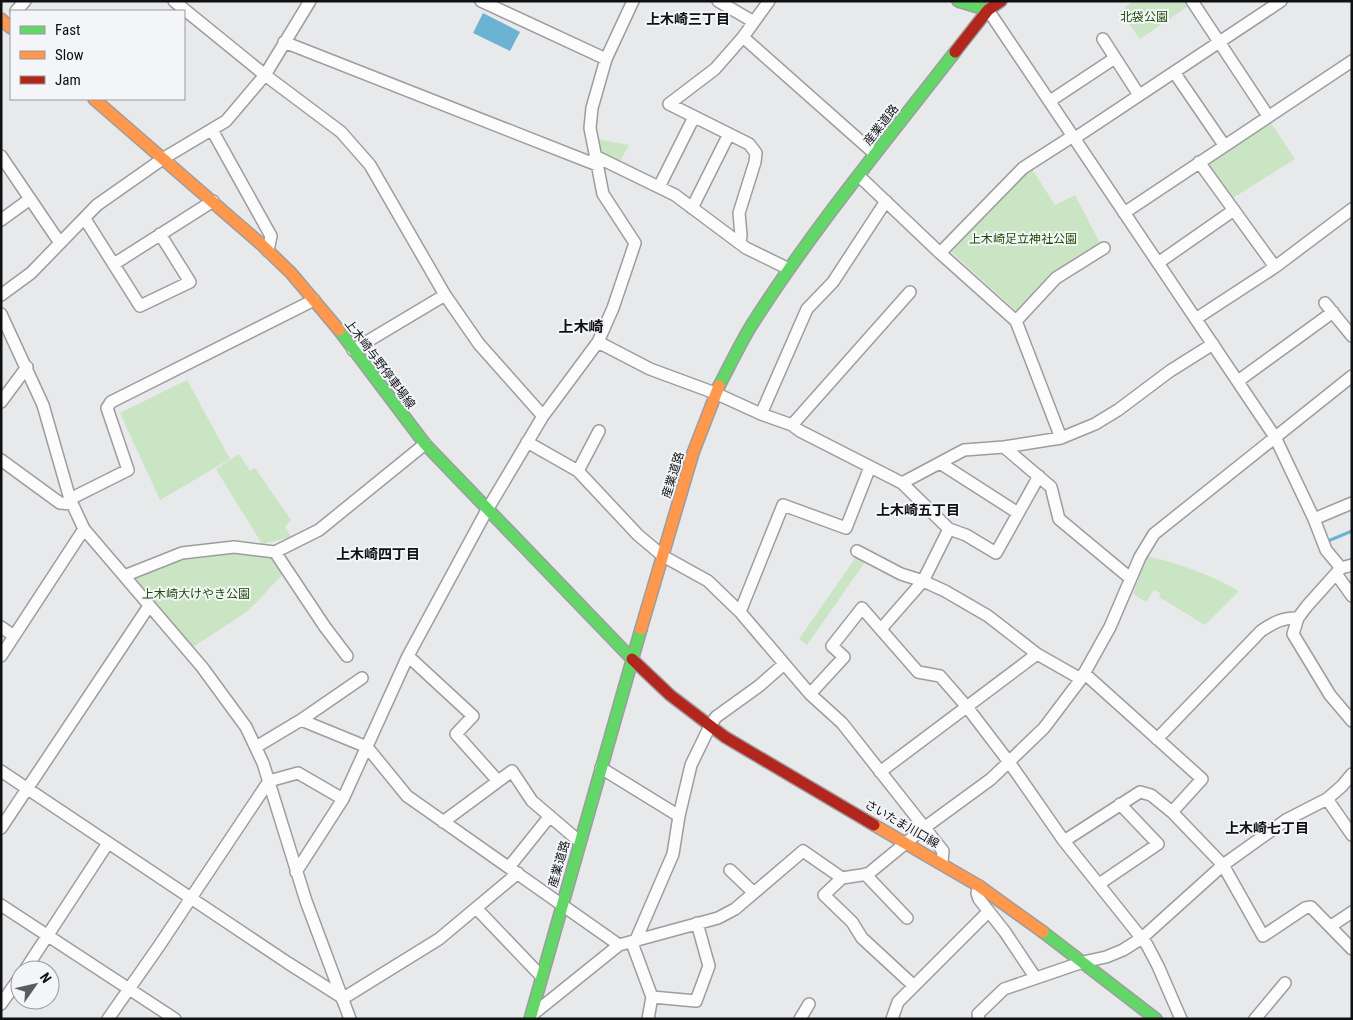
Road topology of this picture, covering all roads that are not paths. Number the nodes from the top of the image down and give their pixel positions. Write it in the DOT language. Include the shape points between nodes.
graph roads {
  1 [pos="310,1"];
  2 [pos="481,1"];
  3 [pos="633,1"];
  4 [pos="718,1"];
  5 [pos="770,1"];
  6 [pos="958,1"];
  7 [pos="974,1"];
  8 [pos="1001,1"];
  9 [pos="1192,1"];
  10 [pos="1281,1"];
  11 [pos="180,3"];
  12 [pos="989,5"];
  13 [pos="754,22"];
  14 [pos="743,37"];
  15 [pos="1103,39"];
  16 [pos="284,42"];
  17 [pos="1218,43"];
  18 [pos="1115,58"];
  19 [pos="606,59"];
  20 [pos="1352,61"];
  21 [pos="1174,72"];
  22 [pos="265,75"];
  23 [pos="1139,95"];
  24 [pos="95,100"];
  25 [pos="1050,101"];
  26 [pos="1268,116"];
  27 [pos="694,117"];
  28 [pos="212,130"];
  29 [pos="729,134"];
  30 [pos="1074,137"];
  31 [pos="1224,145"];
  32 [pos="875,154"];
  33 [pos="1,156"];
  34 [pos="164,158"];
  35 [pos="596,160"];
  36 [pos="1199,162"];
  37 [pos="859,176"];
  38 [pos="659,187"];
  39 [pos="30,199"];
  40 [pos="213,201"];
  41 [pos="886,201"];
  42 [pos="692,208"];
  43 [pos="1352,209"];
  44 [pos="1234,210"];
  45 [pos="1124,213"];
  46 [pos="85,218"];
  47 [pos="1,220"];
  48 [pos="160,234"];
  49 [pos="60,243"];
  50 [pos="740,243"];
  51 [pos="1104,248"];
  52 [pos="268,251"];
  53 [pos="940,252"];
  54 [pos="1158,263"];
  55 [pos="114,264"];
  56 [pos="1275,268"];
  57 [pos="789,269"];
  58 [pos="910,292"];
  59 [pos="445,295"];
  60 [pos="1,296"];
  61 [pos="314,300"];
  62 [pos="1325,303"];
  63 [pos="1333,312"];
  64 [pos="1,314"];
  65 [pos="1197,318"];
  66 [pos="1016,321"];
  67 [pos="1352,336"];
  68 [pos="598,342"];
  69 [pos="1213,344"];
  70 [pos="353,350"];
  71 [pos="27,367"];
  72 [pos="1352,376"];
  73 [pos="1238,381"];
  74 [pos="715,393"];
  75 [pos="1,402"];
  76 [pos="761,414"];
  77 [pos="543,416"];
  78 [pos="792,425"];
  79 [pos="599,432"];
  80 [pos="1275,437"];
  81 [pos="1061,438"];
  82 [pos="527,442"];
  83 [pos="425,444"];
  84 [pos="1004,447"];
  85 [pos="1,460"];
  86 [pos="940,462"];
  87 [pos="870,467"];
  88 [pos="578,471"];
  89 [pos="1039,476"];
  90 [pos="902,484"];
  91 [pos="71,502"];
  92 [pos="1352,503"];
  93 [pos="488,510"];
  94 [pos="1018,512"];
  95 [pos="1314,519"];
  96 [pos="84,529"];
  97 [pos="949,529"];
  98 [pos="857,551"];
  99 [pos="275,552"];
  100 [pos="663,556"];
  101 [pos="1343,569"];
  102 [pos="124,576"];
  103 [pos="1130,578"];
  104 [pos="923,581"];
  105 [pos="1352,596"];
  106 [pos="149,606"];
  107 [pos="740,612"];
  108 [pos="1298,618"];
  109 [pos="1,627"];
  110 [pos="881,630"];
  111 [pos="14,636"];
  112 [pos="1037,654"];
  113 [pos="1,656"];
  114 [pos="346,656"];
  115 [pos="408,656"];
  116 [pos="632,658"];
  117 [pos="784,664"];
  118 [pos="1082,676"];
  119 [pos="362,678"];
  120 [pos="810,694"];
  121 [pos="967,707"];
  122 [pos="301,720"];
  123 [pos="1352,722"];
  124 [pos="710,726"];
  125 [pos="1157,739"];
  126 [pos="256,747"];
  127 [pos="367,747"];
  128 [pos="1009,762"];
  129 [pos="601,768"];
  130 [pos="1,772"];
  131 [pos="880,772"];
  132 [pos="1352,774"];
  133 [pos="269,781"];
  134 [pos="498,781"];
  135 [pos="28,789"];
  136 [pos="343,799"];
  137 [pos="1327,799"];
  138 [pos="1120,804"];
  139 [pos="1172,812"];
  140 [pos="550,816"];
  141 [pos="679,816"];
  142 [pos="443,822"];
  143 [pos="1,828"];
  144 [pos="924,828"];
  145 [pos="1352,835"];
  146 [pos="1064,841"];
  147 [pos="580,842"];
  148 [pos="108,843"];
  149 [pos="906,843"];
  150 [pos="942,863"];
  151 [pos="1223,865"];
  152 [pos="513,870"];
  153 [pos="730,870"];
  154 [pos="296,872"];
  155 [pos="865,874"];
  156 [pos="842,878"];
  157 [pos="1099,884"];
  158 [pos="980,886"];
  159 [pos="754,893"];
  160 [pos="190,898"];
  161 [pos="1,905"];
  162 [pos="562,905"];
  163 [pos="476,908"];
  164 [pos="988,912"];
  165 [pos="1352,912"];
  166 [pos="907,918"];
  167 [pos="696,923"];
  168 [pos="1331,926"];
  169 [pos="48,936"];
  170 [pos="1142,938"];
  171 [pos="634,942"];
  172 [pos="619,945"];
  173 [pos="1352,949"];
  174 [pos="32,960"];
  175 [pos="1083,962"];
  176 [pos="541,976"];
  177 [pos="1035,977"];
  178 [pos="1286,983"];
  179 [pos="914,986"];
  180 [pos="129,989"];
  181 [pos="10,991"];
  182 [pos="341,997"];
  183 [pos="652,997"];
  184 [pos="1,1004"];
  185 [pos="809,1004"];
  186 [pos="977,1017"];
  187 [pos="530,1018"];
  188 [pos="108,1019"];
  189 [pos="175,1019"];
  190 [pos="350,1019"];
  191 [pos="648,1019"];
  192 [pos="800,1019"];
  193 [pos="892,1019"];
  194 [pos="1156,1019"];
  195 [pos="1181,1019"];
  196 [pos="1254,1019"];
  1 -- 16 [label="street"];
  2 -- 19 [label="street"];
  3 -- 19 [label="street"];
  4 -- 13 [label="street"];
  5 -- 13 [label="street"];
  6 -- 12 [label="main road"];
  7 -- 12 [label="main road"];
  8 -- 12 [label="main road, 産業道路"];
  9 -- 17 [label="street"];
  10 -- 17 [label="street"];
  11 -- 22 [label="street"];
  12 -- 25 [label="street"];
  12 -- 32 [label="main road, 産業道路"];
  13 -- 14 [label="street"];
  14 -- 27 [label="street" via="715,69 669,104"];
  14 -- 32 [label="street"];
  15 -- 18 [label="street"];
  16 -- 22 [label="street"];
  16 -- 35 [label="street"];
  17 -- 21 [label="street"];
  17 -- 26 [label="street"];
  18 -- 23 [label="street"];
  18 -- 25 [label="street"];
  19 -- 35 [label="street" via="592,108 590,128"];
  20 -- 26 [label="street"];
  21 -- 23 [label="street"];
  21 -- 31 [label="street"];
  22 -- 28 [label="street" via="226,122"];
  22 -- 59 [label="street" via="341,132 370,166"];
  23 -- 30 [label="street"];
  24 -- 34 [label="main road, 上木崎与野停車場線"];
  25 -- 30 [label="street"];
  26 -- 31 [label="street"];
  27 -- 29 [label="street"];
  27 -- 38 [label="street"];
  28 -- 34 [label="street"];
  28 -- 52 [label="street" via="271,236"];
  29 -- 42 [label="street"];
  29 -- 50 [label="street" via="749,144 756,153 739,214"];
  30 -- 45 [label="street"];
  30 -- 53 [label="street" via="1023,168"];
  31 -- 36 [label="street"];
  32 -- 37 [label="main road, 産業道路"];
  33 -- 39 [label="street"];
  34 -- 40 [label="main road, 上木崎与野停車場線"];
  34 -- 46 [label="street" via="96,205"];
  35 -- 38 [label="street"];
  35 -- 68 [label="street" via="604,194 635,242"];
  36 -- 44 [label="street"];
  36 -- 45 [label="street"];
  37 -- 41 [label="street"];
  37 -- 57 [label="main road, 産業道路"];
  38 -- 42 [label="street"];
  39 -- 47 [label="street"];
  39 -- 49 [label="street"];
  40 -- 48 [label="street"];
  40 -- 52 [label="main road, 上木崎与野停車場線"];
  41 -- 53 [label="street"];
  41 -- 76 [label="street" via="832,282 807,308"];
  42 -- 50 [label="street"];
  43 -- 56 [label="street"];
  44 -- 54 [label="street"];
  44 -- 56 [label="street"];
  45 -- 54 [label="street"];
  46 -- 49 [label="street"];
  46 -- 55 [label="street"];
  48 -- 55 [label="street"];
  48 -- 55 [label="street" via="190,282 140,306"];
  49 -- 60 [label="street" via="31,273"];
  50 -- 57 [label="street"];
  51 -- 66 [label="street" via="1056,278"];
  52 -- 61 [label="main road, 上木崎与野停車場線"];
  53 -- 66 [label="street"];
  54 -- 65 [label="street"];
  56 -- 65 [label="street"];
  57 -- 74 [label="main road, 産業道路" via="750,328"];
  58 -- 78 [label="street"];
  59 -- 70 [label="street"];
  59 -- 77 [label="street" via="480,344"];
  61 -- 70 [label="main road, 上木崎与野停車場線"];
  61 -- 91 [label="street" via="111,402 107,408 128,470"];
  62 -- 63 [label="street"];
  63 -- 67 [label="street"];
  63 -- 73 [label="street"];
  64 -- 71 [label="street"];
  65 -- 69 [label="street"];
  66 -- 81 [label="street"];
  68 -- 74 [label="street" via="650,369"];
  68 -- 77 [label="street"];
  69 -- 73 [label="street"];
  69 -- 81 [label="street" via="1118,410"];
  70 -- 83 [label="main road, 上木崎与野停車場線"];
  71 -- 75 [label="street"];
  71 -- 91 [label="street" via="43,405"];
  72 -- 80 [label="street"];
  73 -- 80 [label="street"];
  74 -- 76 [label="street"];
  74 -- 100 [label="main road, 産業道路"];
  76 -- 78 [label="street"];
  77 -- 82 [label="street"];
  78 -- 87 [label="street"];
  79 -- 88 [label="street"];
  80 -- 95 [label="street"];
  80 -- 103 [label="street" via="1154,534"];
  81 -- 84 [label="street"];
  82 -- 88 [label="street"];
  82 -- 93 [label="street"];
  83 -- 93 [label="main road, 上木崎与野停車場線"];
  83 -- 99 [label="street" via="319,530"];
  84 -- 86 [label="street" via="964,450"];
  84 -- 89 [label="street"];
  85 -- 91 [label="street" via="60,503"];
  86 -- 90 [label="street"];
  86 -- 94 [label="street"];
  87 -- 90 [label="street"];
  87 -- 107 [label="street" via="846,528 783,505"];
  88 -- 100 [label="street" via="638,535"];
  89 -- 94 [label="street"];
  89 -- 103 [label="street" via="1051,487 1059,519"];
  90 -- 97 [label="street"];
  91 -- 96 [label="street"];
  92 -- 95 [label="street"];
  93 -- 115 [label="street"];
  93 -- 116 [label="main road, 上木崎与野停車場線"];
  94 -- 97 [label="street" via="996,552"];
  95 -- 101 [label="street" via="1326,550"];
  96 -- 102 [label="street"];
  96 -- 111 [label="street"];
  97 -- 104 [label="street"];
  98 -- 104 [label="street" via="901,574"];
  99 -- 102 [label="street" via="234,547 182,553"];
  99 -- 114 [label="street"];
  100 -- 107 [label="street" via="708,581"];
  100 -- 116 [label="main road, 産業道路"];
  101 -- 105 [label="street"];
  101 -- 108 [label="street"];
  102 -- 106 [label="street"];
  103 -- 118 [label="street" via="1110,627"];
  104 -- 110 [label="street"];
  104 -- 112 [label="street" via="988,616"];
  106 -- 126 [label="street" via="202,667 246,727"];
  106 -- 135 [label="street"];
  107 -- 117 [label="street"];
  108 -- 123 [label="street" via="1294,634 1330,695"];
  108 -- 125 [label="street" via="1287,618 1261,630"];
  109 -- 111 [label="street"];
  110 -- 120 [label="street" via="862,608 832,646 844,657"];
  110 -- 121 [label="street" via="918,672 940,676"];
  111 -- 113 [label="street"];
  112 -- 118 [label="street"];
  112 -- 121 [label="street"];
  115 -- 127 [label="street"];
  115 -- 134 [label="street" via="473,716 456,734"];
  116 -- 124 [label="main road, さいたま川口線" via="670,695"];
  116 -- 129 [label="main road, 産業道路"];
  117 -- 120 [label="street"];
  117 -- 124 [label="street" via="716,717"];
  118 -- 125 [label="street"];
  118 -- 128 [label="street" via="1044,728"];
  119 -- 122 [label="street"];
  120 -- 131 [label="street" via="842,723"];
  121 -- 128 [label="street"];
  121 -- 131 [label="street"];
  122 -- 126 [label="street"];
  122 -- 127 [label="street"];
  124 -- 141 [label="street" via="691,765"];
  124 -- 149 [label="main road, さいたま川口線"];
  125 -- 139 [label="street" via="1202,779"];
  126 -- 133 [label="street"];
  127 -- 136 [label="street"];
  127 -- 142 [label="street" via="407,796"];
  128 -- 144 [label="street"];
  128 -- 146 [label="street"];
  129 -- 141 [label="street"];
  129 -- 147 [label="main road, 産業道路"];
  130 -- 135 [label="street"];
  131 -- 144 [label="street"];
  132 -- 137 [label="street"];
  133 -- 136 [label="street" via="298,773"];
  133 -- 154 [label="street"];
  133 -- 160 [label="street"];
  134 -- 140 [label="street" via="512,771 532,801"];
  134 -- 142 [label="street"];
  135 -- 143 [label="street"];
  135 -- 148 [label="street"];
  136 -- 154 [label="street"];
  137 -- 145 [label="street"];
  137 -- 151 [label="street" via="1286,820"];
  138 -- 139 [label="street" via="1140,792 1151,794"];
  138 -- 146 [label="street"];
  138 -- 157 [label="street" via="1158,844"];
  139 -- 151 [label="street"];
  140 -- 147 [label="street"];
  140 -- 152 [label="street"];
  141 -- 171 [label="street" via="673,854"];
  142 -- 152 [label="street"];
  144 -- 149 [label="street"];
  144 -- 150 [label="street" via="943,851"];
  146 -- 157 [label="street"];
  147 -- 162 [label="main road, 産業道路"];
  148 -- 160 [label="street"];
  148 -- 169 [label="street"];
  149 -- 150 [label="main road, さいたま川口線"];
  149 -- 155 [label="street"];
  150 -- 158 [label="main road, さいたま川口線"];
  151 -- 168 [label="street" via="1263,936 1311,907"];
  151 -- 170 [label="street"];
  152 -- 162 [label="street"];
  152 -- 163 [label="street"];
  153 -- 159 [label="street"];
  154 -- 182 [label="street"];
  155 -- 156 [label="street"];
  155 -- 166 [label="street"];
  156 -- 159 [label="street" via="803,851"];
  156 -- 179 [label="street" via="824,895 852,922 862,938"];
  157 -- 170 [label="street"];
  158 -- 164 [label="street" via="977,893"];
  158 -- 175 [label="main road, さいたま川口線"];
  159 -- 167 [label="street" via="718,918"];
  160 -- 180 [label="street"];
  160 -- 182 [label="street"];
  161 -- 169 [label="street"];
  162 -- 172 [label="street"];
  162 -- 176 [label="main road, 産業道路"];
  163 -- 176 [label="street"];
  163 -- 182 [label="street" via="439,939"];
  164 -- 177 [label="street"];
  164 -- 179 [label="street"];
  165 -- 168 [label="street"];
  167 -- 171 [label="street"];
  167 -- 183 [label="street" via="709,966 696,1001"];
  168 -- 173 [label="street"];
  169 -- 174 [label="street"];
  169 -- 180 [label="street"];
  170 -- 175 [label="street" via="1106,957"];
  170 -- 195 [label="street"];
  171 -- 172 [label="street"];
  171 -- 183 [label="street"];
  172 -- 187 [label="street"];
  175 -- 177 [label="street"];
  175 -- 194 [label="main road, さいたま川口線"];
  176 -- 187 [label="main road, 産業道路"];
  177 -- 186 [label="street" via="1004,989"];
  178 -- 196 [label="street"];
  179 -- 193 [label="street" via="898,1002"];
  180 -- 188 [label="street"];
  180 -- 189 [label="street"];
  181 -- 184 [label="street"];
  182 -- 190 [label="street"];
  183 -- 191 [label="street"];
  185 -- 192 [label="street"];
}
